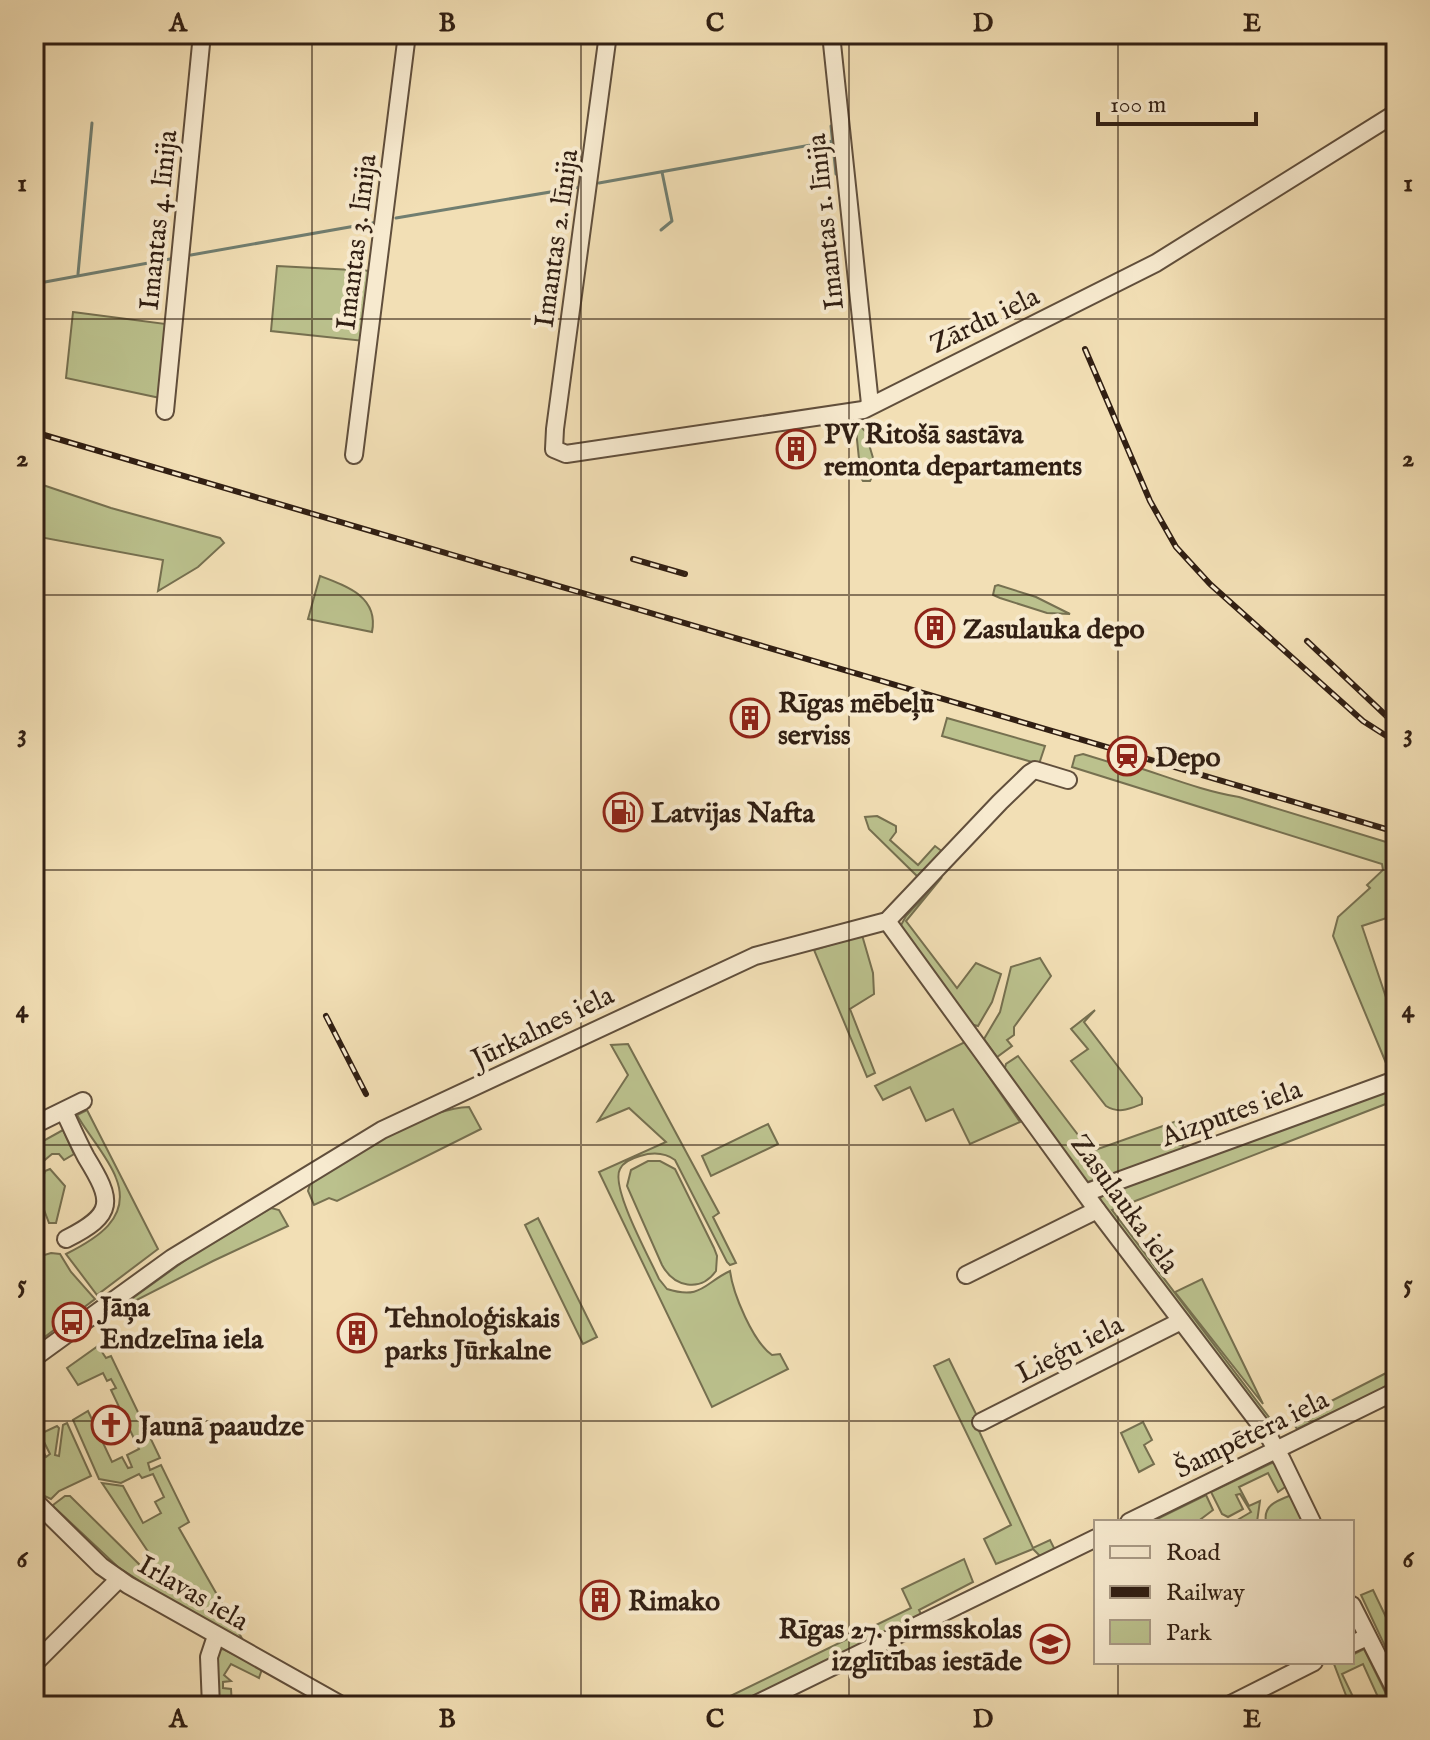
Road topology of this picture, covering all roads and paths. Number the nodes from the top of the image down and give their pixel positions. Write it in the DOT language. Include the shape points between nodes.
graph roads {
  1 [pos="202,34"];
  2 [pos="407,34"];
  3 [pos="608,34"];
  4 [pos="831,34"];
  5 [pos="1396,113"];
  6 [pos="870,404"];
  7 [pos="165,411"];
  8 [pos="554,449"];
  9 [pos="354,455"];
  10 [pos="1068,780"];
  11 [pos="887,921"];
  12 [pos="1395,1080"];
  13 [pos="83,1101"];
  14 [pos="64,1111"];
  15 [pos="34,1125"];
  16 [pos="1085,1193"];
  17 [pos="1097,1210"];
  18 [pos="66,1239"];
  19 [pos="966,1275"];
  20 [pos="1181,1321"];
  21 [pos="34,1358"];
  22 [pos="1396,1391"];
  23 [pos="981,1422"];
  24 [pos="1276,1449"];
  25 [pos="34,1500"];
  26 [pos="1133,1520"];
  27 [pos="1311,1520"];
  28 [pos="1094,1539"];
  29 [pos="119,1579"];
  30 [pos="1354,1615"];
  31 [pos="216,1636"];
  32 [pos="1359,1640"];
  33 [pos="34,1664"];
  34 [pos="1310,1664"];
  35 [pos="1396,1692"];
  36 [pos="211,1706"];
  37 [pos="343,1706"];
  38 [pos="752,1706"];
  39 [pos="1227,1706"];
  1 -- 7 [label="street, Imantas 4. līnija"];
  2 -- 9 [label="street, Imantas 3. līnija"];
  3 -- 8 [label="street, Imantas 2. līnija"];
  4 -- 6 [label="street, Imantas 1. līnija"];
  5 -- 6 [label="street, Zārdu iela" via="1156,263"];
  6 -- 8 [label="street, Zārdu iela" via="863,410 630,446 566,454"];
  10 -- 11 [label="street" via="1030,773"];
  11 -- 16 [label="street, Zasulauka iela"];
  11 -- 21 [label="street, Jūrkalnes iela" via="755,956 382,1130 197,1241"];
  12 -- 16 [label="street, Aizputes iela"];
  13 -- 14 [label="street"];
  14 -- 15 [label="street"];
  14 -- 18 [label="street" via="106,1197 97,1221"];
  16 -- 17 [label="street, Zasulauka iela"];
  17 -- 19 [label="street"];
  17 -- 20 [label="street, Zasulauka iela"];
  20 -- 23 [label="street, Lieģu iela"];
  20 -- 24 [label="street, Zasulauka iela"];
  22 -- 24 [label="street, Šampētera iela"];
  24 -- 26 [label="street, Šampētera iela"];
  24 -- 27 [label="street, Zasulauka iela"];
  25 -- 29 [label="street, Irlavas iela"];
  28 -- 38 [label="street"];
  29 -- 31 [label="street, Irlavas iela"];
  29 -- 33 [label="street"];
  30 -- 32 [label="street"];
  31 -- 36 [label="street" via="209,1657"];
  31 -- 37 [label="street, Irlavas iela"];
  32 -- 35 [label="street"];
  34 -- 39 [label="street"];
}
